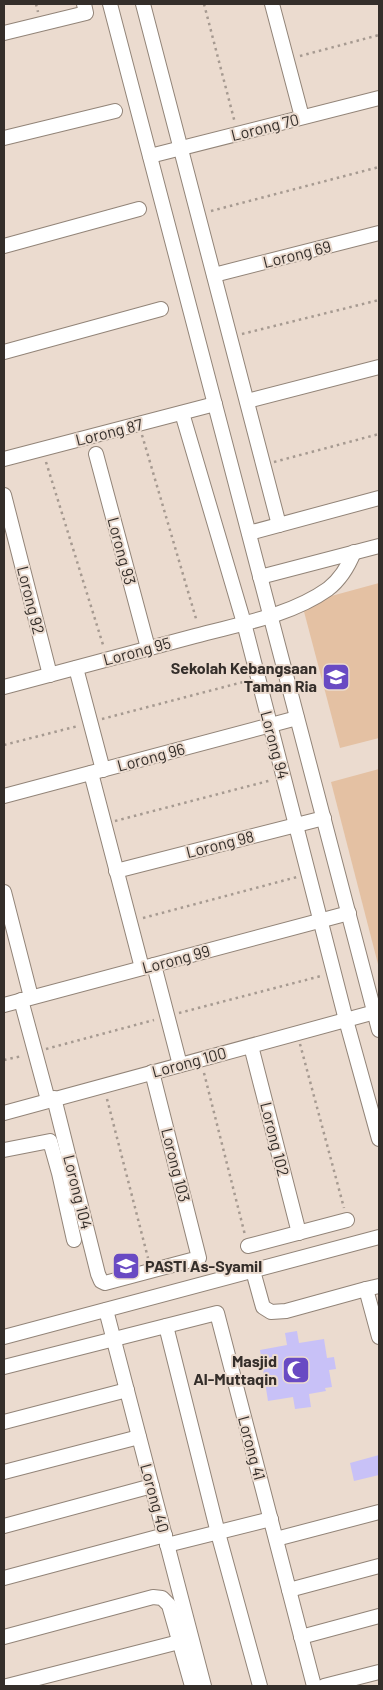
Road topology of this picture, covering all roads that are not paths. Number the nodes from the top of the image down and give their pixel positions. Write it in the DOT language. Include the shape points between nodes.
graph roads {
  1 [pos="84,4"];
  2 [pos="110,4"];
  3 [pos="143,4"];
  4 [pos="272,4"];
  5 [pos="4,33"];
  6 [pos="379,98"];
  7 [pos="114,111"];
  8 [pos="302,117"];
  9 [pos="4,138"];
  10 [pos="181,148"];
  11 [pos="150,156"];
  12 [pos="139,209"];
  13 [pos="379,233"];
  14 [pos="4,246"];
  15 [pos="214,275"];
  16 [pos="161,309"];
  17 [pos="4,352"];
  18 [pos="379,367"];
  19 [pos="247,401"];
  20 [pos="215,404"];
  21 [pos="182,413"];
  22 [pos="96,454"];
  23 [pos="4,459"];
  24 [pos="4,495"];
  25 [pos="379,498"];
  26 [pos="280,525"];
  27 [pos="249,533"];
  28 [pos="379,546"];
  29 [pos="354,552"];
  30 [pos="260,576"];
  31 [pos="270,616"];
  32 [pos="244,623"];
  33 [pos="148,648"];
  34 [pos="76,668"];
  35 [pos="50,675"];
  36 [pos="4,687"];
  37 [pos="297,718"];
  38 [pos="270,725"];
  39 [pos="97,771"];
  40 [pos="4,796"];
  41 [pos="324,818"];
  42 [pos="296,825"];
  43 [pos="116,871"];
  44 [pos="5,898"];
  45 [pos="349,913"];
  46 [pos="321,921"];
  47 [pos="148,966"];
  48 [pos="26,999"];
  49 [pos="4,1004"];
  50 [pos="375,1012"];
  51 [pos="346,1020"];
  52 [pos="379,1030"];
  53 [pos="251,1046"];
  54 [pos="180,1064"];
  55 [pos="152,1072"];
  56 [pos="51,1099"];
  57 [pos="4,1113"];
  58 [pos="379,1139"];
  59 [pos="4,1150"];
  60 [pos="347,1220"];
  61 [pos="299,1233"];
  62 [pos="379,1237"];
  63 [pos="74,1240"];
  64 [pos="248,1246"];
  65 [pos="151,1271"];
  66 [pos="253,1271"];
  67 [pos="372,1287"];
  68 [pos="106,1310"];
  69 [pos="166,1326"];
  70 [pos="4,1337"];
  71 [pos="379,1337"];
  72 [pos="114,1339"];
  73 [pos="4,1367"];
  74 [pos="127,1390"];
  75 [pos="4,1422"];
  76 [pos="139,1437"];
  77 [pos="4,1472"];
  78 [pos="152,1486"];
  79 [pos="379,1512"];
  80 [pos="270,1519"];
  81 [pos="4,1526"];
  82 [pos="218,1533"];
  83 [pos="276,1539"];
  84 [pos="166,1540"];
  85 [pos="379,1566"];
  86 [pos="4,1578"];
  87 [pos="289,1590"];
  88 [pos="379,1616"];
  89 [pos="4,1636"];
  90 [pos="301,1637"];
  91 [pos="179,1642"];
  92 [pos="379,1672"];
  93 [pos="4,1678"];
  94 [pos="6,1686"];
  95 [pos="192,1686"];
  96 [pos="204,1686"];
  97 [pos="260,1686"];
  98 [pos="314,1686"];
  99 [pos="324,1686"];
  1 -- 5 [label="street" via="86,13"];
  2 -- 11 [label="street"];
  3 -- 10 [label="street"];
  4 -- 8 [label="street"];
  6 -- 8 [label="street, Lorong 70"];
  7 -- 9 [label="street"];
  8 -- 10 [label="street, Lorong 70"];
  10 -- 11 [label="street, Lorong 70"];
  10 -- 15 [label="street"];
  11 -- 20 [label="street"];
  12 -- 14 [label="street"];
  13 -- 15 [label="street, Lorong 69"];
  15 -- 19 [label="street"];
  16 -- 17 [label="street"];
  18 -- 19 [label="street"];
  19 -- 26 [label="street"];
  20 -- 21 [label="street, Lorong 87"];
  20 -- 27 [label="street"];
  21 -- 23 [label="street, Lorong 87"];
  21 -- 32 [label="street, Lorong 94"];
  22 -- 33 [label="street, Lorong 93"];
  24 -- 35 [label="street, Lorong 92"];
  25 -- 26 [label="street"];
  26 -- 27 [label="street"];
  27 -- 30 [label="street"];
  28 -- 29 [label="street"];
  29 -- 30 [label="street"];
  29 -- 31 [label="street, Lorong 95" via="350,564 328,588"];
  30 -- 31 [label="street"];
  31 -- 32 [label="street, Lorong 95"];
  31 -- 37 [label="street"];
  32 -- 33 [label="street, Lorong 95"];
  32 -- 38 [label="street, Lorong 94"];
  33 -- 34 [label="street, Lorong 95"];
  34 -- 35 [label="street, Lorong 95"];
  34 -- 39 [label="street" via="90,722"];
  35 -- 36 [label="street, Lorong 95"];
  37 -- 38 [label="street, Lorong 96"];
  37 -- 41 [label="street"];
  38 -- 39 [label="street, Lorong 96"];
  38 -- 42 [label="street, Lorong 94"];
  39 -- 40 [label="street, Lorong 96"];
  39 -- 43 [label="street" via="104,824"];
  41 -- 42 [label="street, Lorong 98"];
  41 -- 45 [label="street"];
  42 -- 43 [label="street, Lorong 98"];
  42 -- 46 [label="street, Lorong 94"];
  43 -- 47 [label="street" via="130,922"];
  44 -- 48 [label="street, Lorong 104"];
  45 -- 46 [label="street, Lorong 99"];
  45 -- 50 [label="street"];
  46 -- 47 [label="street, Lorong 99"];
  46 -- 51 [label="street, Lorong 94"];
  47 -- 48 [label="street, Lorong 99"];
  47 -- 54 [label="street"];
  48 -- 49 [label="street, Lorong 99"];
  48 -- 56 [label="street, Lorong 104"];
  50 -- 51 [label="street, Lorong 100"];
  50 -- 52 [label="street"];
  51 -- 53 [label="street, Lorong 100"];
  51 -- 58 [label="street, Lorong 94"];
  53 -- 54 [label="street, Lorong 100"];
  53 -- 61 [label="street, Lorong 102"];
  54 -- 55 [label="street, Lorong 100"];
  55 -- 56 [label="street, Lorong 100"];
  55 -- 65 [label="street, Lorong 103" via="199,1258"];
  56 -- 57 [label="street, Lorong 100"];
  56 -- 65 [label="street, Lorong 104" via="102,1281 105,1283"];
  59 -- 63 [label="street" via="50,1141"];
  60 -- 61 [label="street"];
  61 -- 64 [label="street"];
  62 -- 66 [label="street"];
  66 -- 67 [label="street" via="263,1306 271,1312 286,1311"];
  66 -- 68 [label="street"];
  67 -- 71 [label="street"];
  68 -- 70 [label="street"];
  68 -- 72 [label="street, Lorong 40"];
  69 -- 72 [label="street, Lorong 41"];
  69 -- 80 [label="street, Lorong 41" via="217,1313"];
  69 -- 82 [label="street"];
  72 -- 73 [label="street, Lorong 41"];
  72 -- 74 [label="street, Lorong 40"];
  74 -- 75 [label="street"];
  74 -- 76 [label="street, Lorong 40"];
  76 -- 77 [label="street"];
  76 -- 78 [label="street, Lorong 40"];
  78 -- 81 [label="street"];
  78 -- 84 [label="street, Lorong 40"];
  79 -- 83 [label="street"];
  80 -- 82 [label="street"];
  80 -- 83 [label="street, Lorong 41"];
  82 -- 84 [label="street"];
  82 -- 97 [label="street"];
  83 -- 87 [label="street, Lorong 41"];
  84 -- 86 [label="street"];
  84 -- 96 [label="street, Lorong 40"];
  85 -- 87 [label="street"];
  87 -- 90 [label="street, Lorong 41"];
  88 -- 90 [label="street"];
  89 -- 91 [label="street" via="153,1597 162,1598 169,1605"];
  90 -- 98 [label="street, Lorong 41"];
  91 -- 94 [label="street"];
  91 -- 95 [label="street"];
  92 -- 99 [label="street"];
  93 -- 94 [label="street"];
}
